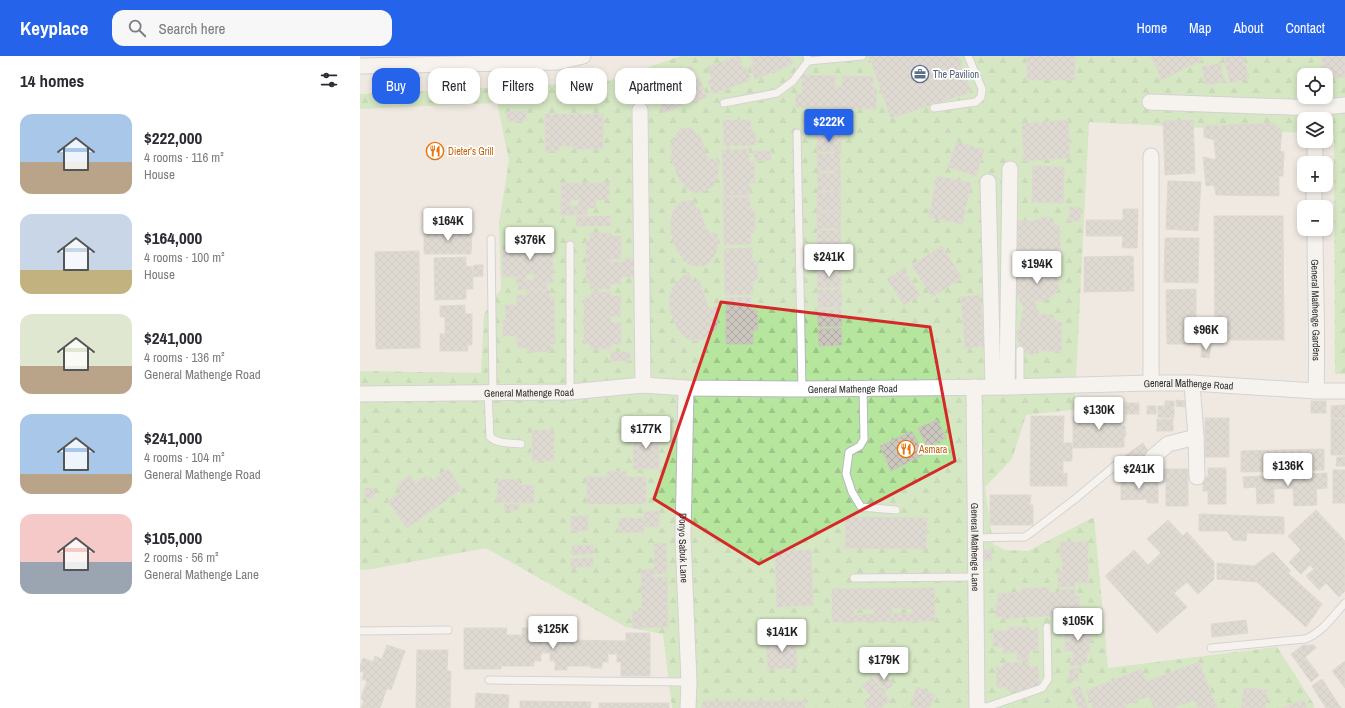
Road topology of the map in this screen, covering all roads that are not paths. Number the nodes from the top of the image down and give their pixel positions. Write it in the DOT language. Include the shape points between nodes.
graph roads {
  1 [pos="583,56"];
  2 [pos="862,56"];
  3 [pos="968,56"];
  4 [pos="807,59"];
  5 [pos="360,66"];
  6 [pos="724,102"];
  7 [pos="1150,102"];
  8 [pos="1345,105"];
  9 [pos="934,108"];
  10 [pos="640,110"];
  11 [pos="1322,112"];
  12 [pos="1297,113"];
  13 [pos="797,133"];
  14 [pos="1151,156"];
  15 [pos="1010,170"];
  16 [pos="988,182"];
  17 [pos="1315,236"];
  18 [pos="491,240"];
  19 [pos="570,244"];
  20 [pos="1020,350"];
  21 [pos="1151,383"];
  22 [pos="1192,383"];
  23 [pos="643,385"];
  24 [pos="1007,386"];
  25 [pos="974,387"];
  26 [pos="686,388"];
  27 [pos="863,388"];
  28 [pos="802,389"];
  29 [pos="1316,391"];
  30 [pos="1345,391"];
  31 [pos="570,392"];
  32 [pos="490,393"];
  33 [pos="360,394"];
  34 [pos="1196,437"];
  35 [pos="522,444"];
  36 [pos="1117,464"];
  37 [pos="1147,467"];
  38 [pos="1197,477"];
  39 [pos="896,510"];
  40 [pos="976,538"];
  41 [pos="976,577"];
  42 [pos="854,578"];
  43 [pos="1345,603"];
  44 [pos="1047,627"];
  45 [pos="448,630"];
  46 [pos="360,631"];
  47 [pos="1211,648"];
  48 [pos="489,680"];
  49 [pos="689,682"];
  50 [pos="977,707"];
  51 [pos="688,708"];
  1 -- 5 [label="street" via="558,62"];
  2 -- 4 [label="lane"];
  3 -- 9 [label="lane" via="982,89 981,97 976,102"];
  4 -- 6 [label="lane" via="793,81 777,93"];
  7 -- 12 [label="street"];
  8 -- 11 [label="street"];
  10 -- 23 [label="street"];
  13 -- 28 [label="lane"];
  14 -- 21 [label="street"];
  15 -- 24 [label="street"];
  16 -- 24 [label="street"];
  17 -- 29 [label="street, General Mathenge Gardens" via="1318,348"];
  18 -- 32 [label="lane"];
  19 -- 31 [label="lane"];
  20 -- 24 [label="lane"];
  21 -- 22 [label="street, General Mathenge Road"];
  21 -- 24 [label="street, General Mathenge Road"];
  22 -- 29 [label="street, General Mathenge Road"];
  22 -- 34 [label="street"];
  23 -- 26 [label="street, General Mathenge Road"];
  23 -- 31 [label="street, General Mathenge Road"];
  24 -- 25 [label="street, General Mathenge Road"];
  25 -- 27 [label="street, General Mathenge Road"];
  25 -- 40 [label="street, General Mathenge Lane"];
  26 -- 28 [label="street, General Mathenge Road"];
  26 -- 49 [label="street, Donyo Sabuk Lane" via="683,538"];
  27 -- 28 [label="street, General Mathenge Road"];
  27 -- 39 [label="lane" via="864,439 860,446 849,452 846,474 860,507"];
  29 -- 30 [label="street, General Mathenge Road"];
  31 -- 32 [label="street, General Mathenge Road"];
  32 -- 33 [label="street, General Mathenge Road"];
  32 -- 35 [label="lane" via="490,437 498,442"];
  34 -- 37 [label="street" via="1168,444 1153,457"];
  34 -- 38 [label="street"];
  36 -- 40 [label="lane" via="1028,536"];
  40 -- 41 [label="street, General Mathenge Lane"];
  41 -- 42 [label="lane"];
  41 -- 50 [label="street, General Mathenge Lane"];
  43 -- 47 [label="lane" via="1324,626 1305,639"];
  44 -- 50 [label="lane" via="1048,679 1042,688"];
  45 -- 46 [label="lane"];
  48 -- 49 [label="lane"];
  49 -- 51 [label="street, Donyo Sabuk Lane"];
}
